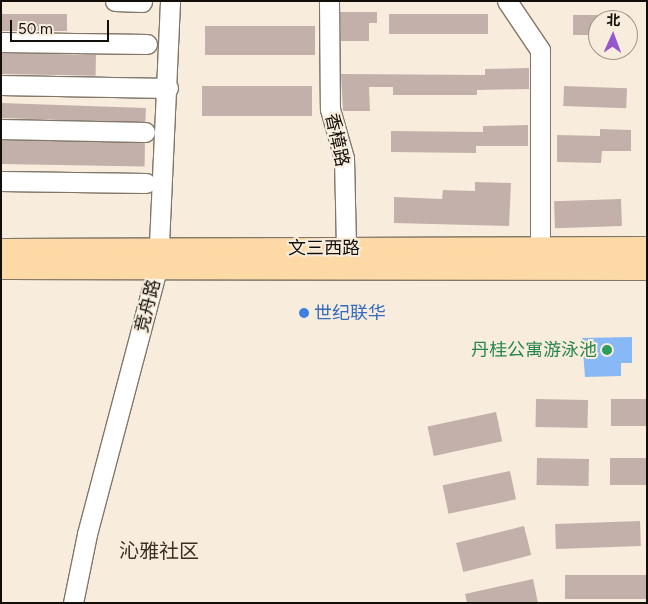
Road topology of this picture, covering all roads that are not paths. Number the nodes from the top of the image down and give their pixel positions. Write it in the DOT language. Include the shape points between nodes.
graph roads {
  1 [pos="115,1"];
  2 [pos="170,1"];
  3 [pos="329,1"];
  4 [pos="507,1"];
  5 [pos="142,2"];
  6 [pos="1,42"];
  7 [pos="147,44"];
  8 [pos="1,84"];
  9 [pos="168,88"];
  10 [pos="1,129"];
  11 [pos="145,132"];
  12 [pos="1,181"];
  13 [pos="146,183"];
  14 [pos="346,248"];
  15 [pos="540,249"];
  16 [pos="647,249"];
  17 [pos="1,251"];
  18 [pos="160,257"];
  19 [pos="1,267"];
  20 [pos="647,268"];
  21 [pos="73,603"];
  1 -- 5 [label="street"];
  2 -- 9 [label="street, 竞舟路"];
  3 -- 14 [label="street, 香樟路" via="330,109 344,158"];
  4 -- 15 [label="street" via="540,50"];
  6 -- 7 [label="street"];
  8 -- 9 [label="street"];
  9 -- 18 [label="street, 竞舟路"];
  10 -- 11 [label="street"];
  12 -- 13 [label="street"];
  14 -- 15 [label="main road, 文三西路"];
  14 -- 18 [label="main road, 文三西路"];
  15 -- 16 [label="main road, 文三西路"];
  17 -- 18 [label="main road, 文三西路"];
  18 -- 19 [label="main road, 文三西路"];
  18 -- 20 [label="main road, 文三西路"];
  18 -- 21 [label="street, 竞舟路" via="87,534"];
}
